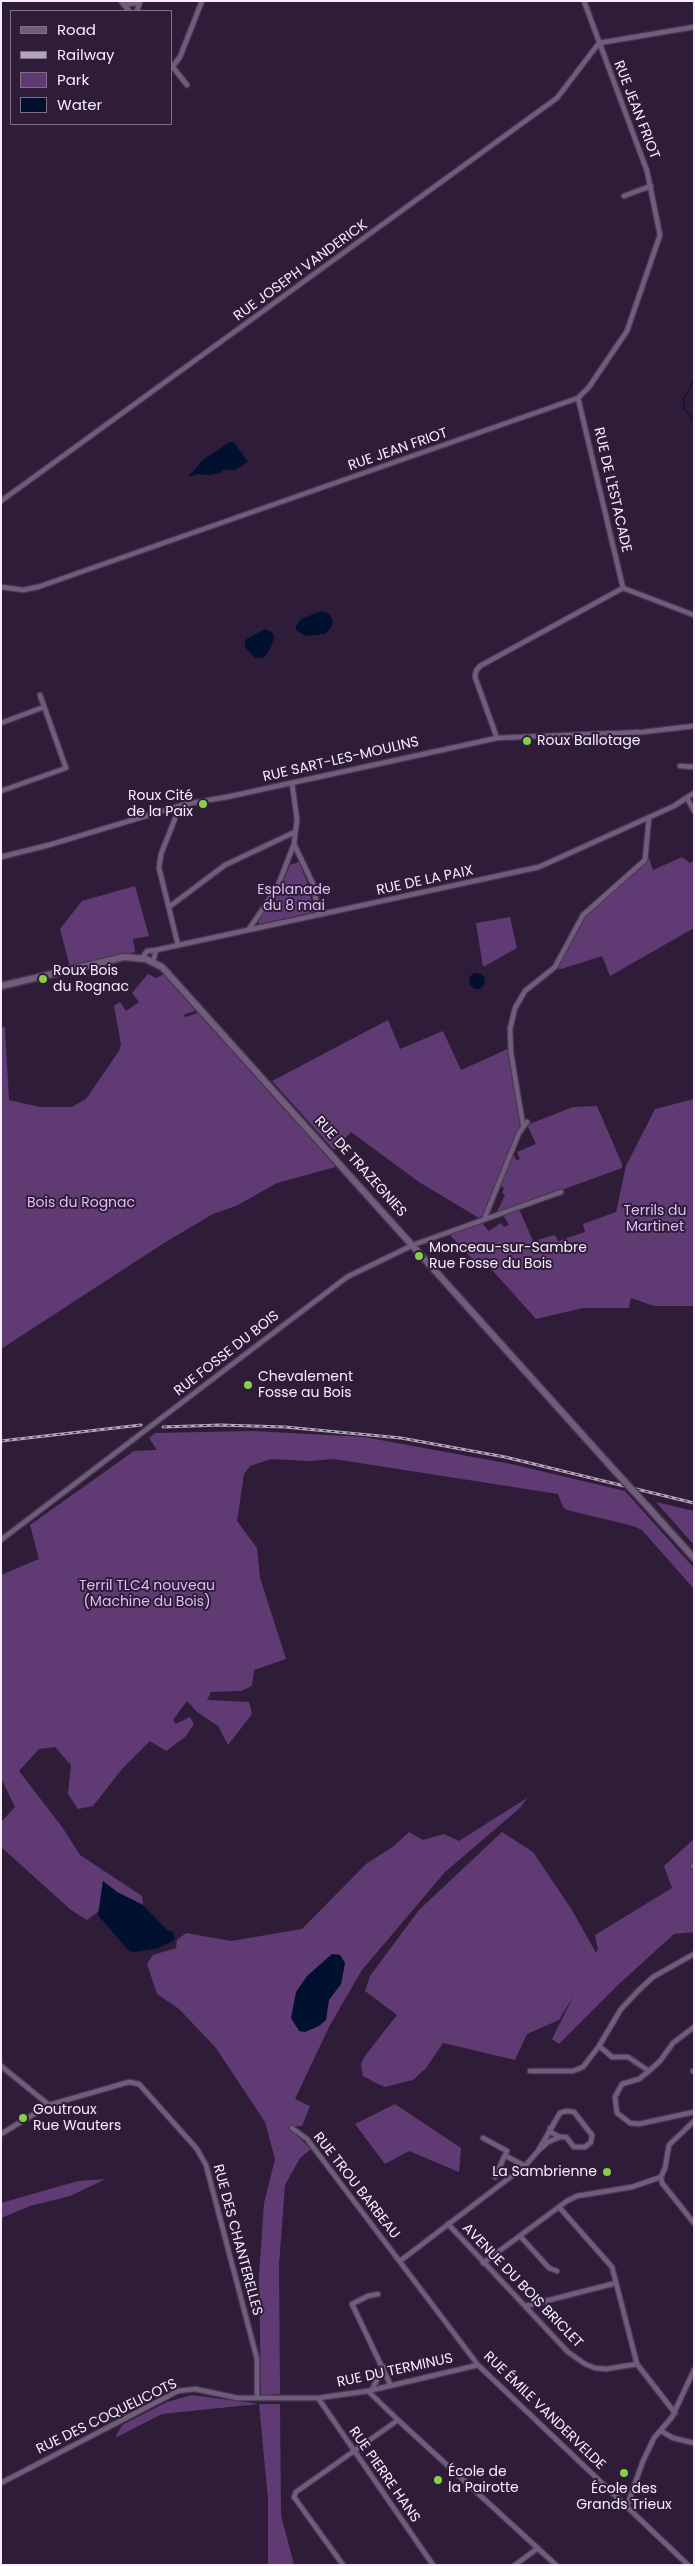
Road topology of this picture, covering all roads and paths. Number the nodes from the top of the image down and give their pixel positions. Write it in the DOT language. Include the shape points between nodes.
graph roads {
  1 [pos="202,1"];
  2 [pos="584,1"];
  3 [pos="140,2"];
  4 [pos="122,3"];
  5 [pos="694,27"];
  6 [pos="599,44"];
  7 [pos="172,65"];
  8 [pos="187,84"];
  9 [pos="651,186"];
  10 [pos="624,196"];
  11 [pos="578,398"];
  12 [pos="1,501"];
  13 [pos="1,587"];
  14 [pos="623,588"];
  15 [pos="694,615"];
  16 [pos="40,695"];
  17 [pos="44,708"];
  18 [pos="1,723"];
  19 [pos="694,726"];
  20 [pos="497,738"];
  21 [pos="680,766"];
  22 [pos="694,766"];
  23 [pos="292,782"];
  24 [pos="1,791"];
  25 [pos="694,793"];
  26 [pos="687,798"];
  27 [pos="180,806"];
  28 [pos="694,811"];
  29 [pos="649,818"];
  30 [pos="296,832"];
  31 [pos="294,844"];
  32 [pos="1,857"];
  33 [pos="168,907"];
  34 [pos="319,915"];
  35 [pos="249,929"];
  36 [pos="178,945"];
  37 [pos="156,950"];
  38 [pos="142,958"];
  39 [pos="154,962"];
  40 [pos="1,986"];
  41 [pos="561,1192"];
  42 [pos="486,1217"];
  43 [pos="413,1245"];
  44 [pos="1,1540"];
  45 [pos="694,1558"];
  46 [pos="694,1954"];
  47 [pos="694,2026"];
  48 [pos="599,2046"];
  49 [pos="1,2066"];
  50 [pos="530,2071"];
  51 [pos="650,2071"];
  52 [pos="49,2105"];
  53 [pos="694,2112"];
  54 [pos="694,2121"];
  55 [pos="292,2128"];
  56 [pos="550,2128"];
  57 [pos="1,2134"];
  58 [pos="560,2137"];
  59 [pos="483,2138"];
  60 [pos="538,2151"];
  61 [pos="507,2153"];
  62 [pos="525,2166"];
  63 [pos="495,2177"];
  64 [pos="661,2177"];
  65 [pos="559,2207"];
  66 [pos="693,2221"];
  67 [pos="448,2224"];
  68 [pos="520,2236"];
  69 [pos="400,2261"];
  70 [pos="483,2263"];
  71 [pos="556,2271"];
  72 [pos="616,2283"];
  73 [pos="378,2294"];
  74 [pos="526,2306"];
  75 [pos="637,2364"];
  76 [pos="478,2365"];
  77 [pos="384,2367"];
  78 [pos="694,2370"];
  79 [pos="391,2386"];
  80 [pos="370,2391"];
  81 [pos="257,2398"];
  82 [pos="318,2398"];
  83 [pos="675,2413"];
  84 [pos="398,2420"];
  85 [pos="661,2431"];
  86 [pos="694,2443"];
  87 [pos="354,2452"];
  88 [pos="1,2483"];
  89 [pos="626,2506"];
  90 [pos="538,2548"];
  91 [pos="343,2565"];
  92 [pos="433,2565"];
  93 [pos="515,2565"];
  94 [pos="556,2565"];
  95 [pos="688,2565"];
  1 -- 7 [label="street" via="180,57"];
  2 -- 6 [label="street, RUE JEAN FRIOT"];
  3 -- 4 [label="street"];
  5 -- 6 [label="street"];
  6 -- 9 [label="street, RUE JEAN FRIOT"];
  6 -- 12 [label="street, RUE JOSEPH VANDERICK" via="557,98"];
  7 -- 8 [label="street"];
  9 -- 10 [label="street"];
  9 -- 11 [label="street, RUE JEAN FRIOT" via="660,224 658,246 627,331"];
  11 -- 13 [label="street, RUE JEAN FRIOT" via="38,586 23,590"];
  11 -- 14 [label="street, RUE DE L'ESTACADE"];
  14 -- 15 [label="street"];
  14 -- 20 [label="street" via="480,666 475,678"];
  16 -- 17 [label="street"];
  17 -- 18 [label="street"];
  17 -- 24 [label="street" via="66,768"];
  19 -- 20 [label="street, RUE SART-LES-MOULINS" via="643,732"];
  20 -- 23 [label="street, RUE SART-LES-MOULINS"];
  21 -- 22 [label="street"];
  23 -- 27 [label="street, RUE SART-LES-MOULINS"];
  23 -- 30 [label="street"];
  25 -- 26 [label="street, RUE DE LA PAIX"];
  26 -- 28 [label="street"];
  26 -- 29 [label="street, RUE DE LA PAIX"];
  27 -- 32 [label="street, RUE SART-LES-MOULINS"];
  27 -- 33 [label="street" via="160,868"];
  29 -- 34 [label="street, RUE DE LA PAIX" via="539,867"];
  29 -- 42 [label="street" via="645,860 583,915 555,967 525,991 515,1008 510,1039 525,1124"];
  30 -- 31 [label="street"];
  30 -- 33 [label="street" via="226,865"];
  31 -- 34 [label="street" via="313,884"];
  31 -- 35 [label="street" via="278,888"];
  33 -- 36 [label="street"];
  34 -- 35 [label="street, RUE DE LA PAIX"];
  35 -- 36 [label="street, RUE DE LA PAIX"];
  36 -- 37 [label="street, RUE DE LA PAIX"];
  37 -- 38 [label="street, RUE DE LA PAIX" via="147,951"];
  37 -- 39 [label="street"];
  38 -- 39 [label="main road, RUE DE TRAZEGNIES"];
  38 -- 40 [label="main road, RUE DE TRAZEGNIES" via="122,958"];
  39 -- 43 [label="main road, RUE DE TRAZEGNIES"];
  41 -- 42 [label="street, RUE FOSSE DU BOIS" via="492,1218"];
  42 -- 43 [label="street, RUE FOSSE DU BOIS"];
  43 -- 44 [label="street, RUE FOSSE DU BOIS" via="366,1266 337,1284"];
  43 -- 45 [label="main road, RUE DE TRAZEGNIES, bridge"];
  46 -- 48 [label="street" via="653,1977 639,1990 621,2009"];
  47 -- 51 [label="street" via="673,2043"];
  48 -- 50 [label="street" via="582,2067 573,2071"];
  48 -- 51 [label="street" via="612,2056 628,2057"];
  49 -- 52 [label="street"];
  51 -- 53 [label="street" via="622,2084 617,2091 615,2105 623,2119 639,2124"];
  52 -- 57 [label="street, RUE DES CHANTERELLES"];
  52 -- 81 [label="street, RUE DES CHANTERELLES" via="130,2082 139,2084 197,2149 206,2165 257,2359"];
  54 -- 64 [label="street" via="669,2144"];
  55 -- 69 [label="street, RUE TROU BARBEAU" via="306,2138"];
  56 -- 58 [label="street"];
  56 -- 58 [label="street" via="560,2113 574,2112 592,2135 591,2142 579,2148 566,2137"];
  56 -- 60 [label="street"];
  58 -- 60 [label="street"];
  59 -- 61 [label="street"];
  60 -- 62 [label="street"];
  61 -- 62 [label="street"];
  61 -- 63 [label="street"];
  62 -- 67 [label="street"];
  64 -- 65 [label="street" via="632,2187 577,2196"];
  64 -- 66 [label="street" via="662,2183"];
  65 -- 68 [label="street"];
  65 -- 72 [label="street" via="608,2260"];
  67 -- 69 [label="street"];
  67 -- 70 [label="street, AVENUE DU BOIS BRICLET"];
  68 -- 70 [label="street"];
  68 -- 71 [label="street" via="549,2268"];
  69 -- 76 [label="street, RUE ÉMILE VANDERVELDE"];
  70 -- 74 [label="street, AVENUE DU BOIS BRICLET"];
  72 -- 74 [label="street"];
  72 -- 75 [label="street"];
  73 -- 77 [label="street" via="352,2304"];
  74 -- 75 [label="street, AVENUE DU BOIS BRICLET" via="568,2352 585,2364 606,2369"];
  75 -- 83 [label="street"];
  76 -- 79 [label="street, RUE DU TERMINUS"];
  76 -- 89 [label="street, RUE ÉMILE VANDERVELDE"];
  77 -- 79 [label="street"];
  77 -- 80 [label="street"];
  78 -- 83 [label="street"];
  79 -- 80 [label="street, RUE DU TERMINUS"];
  80 -- 82 [label="street, RUE DU TERMINUS"];
  80 -- 84 [label="street"];
  81 -- 82 [label="street, RUE DU TERMINUS"];
  81 -- 88 [label="street, RUE DES COQUELICOTS" via="238,2398 195,2389 178,2392"];
  82 -- 87 [label="street, RUE PIERRE HANS"];
  83 -- 85 [label="street"];
  84 -- 87 [label="street"];
  84 -- 90 [label="street"];
  85 -- 86 [label="street"];
  85 -- 89 [label="street" via="643,2461"];
  87 -- 91 [label="street" via="296,2492 294,2497"];
  87 -- 92 [label="street, RUE PIERRE HANS"];
  89 -- 95 [label="street, RUE ÉMILE VANDERVELDE"];
  90 -- 93 [label="street"];
  90 -- 94 [label="street"];
}
